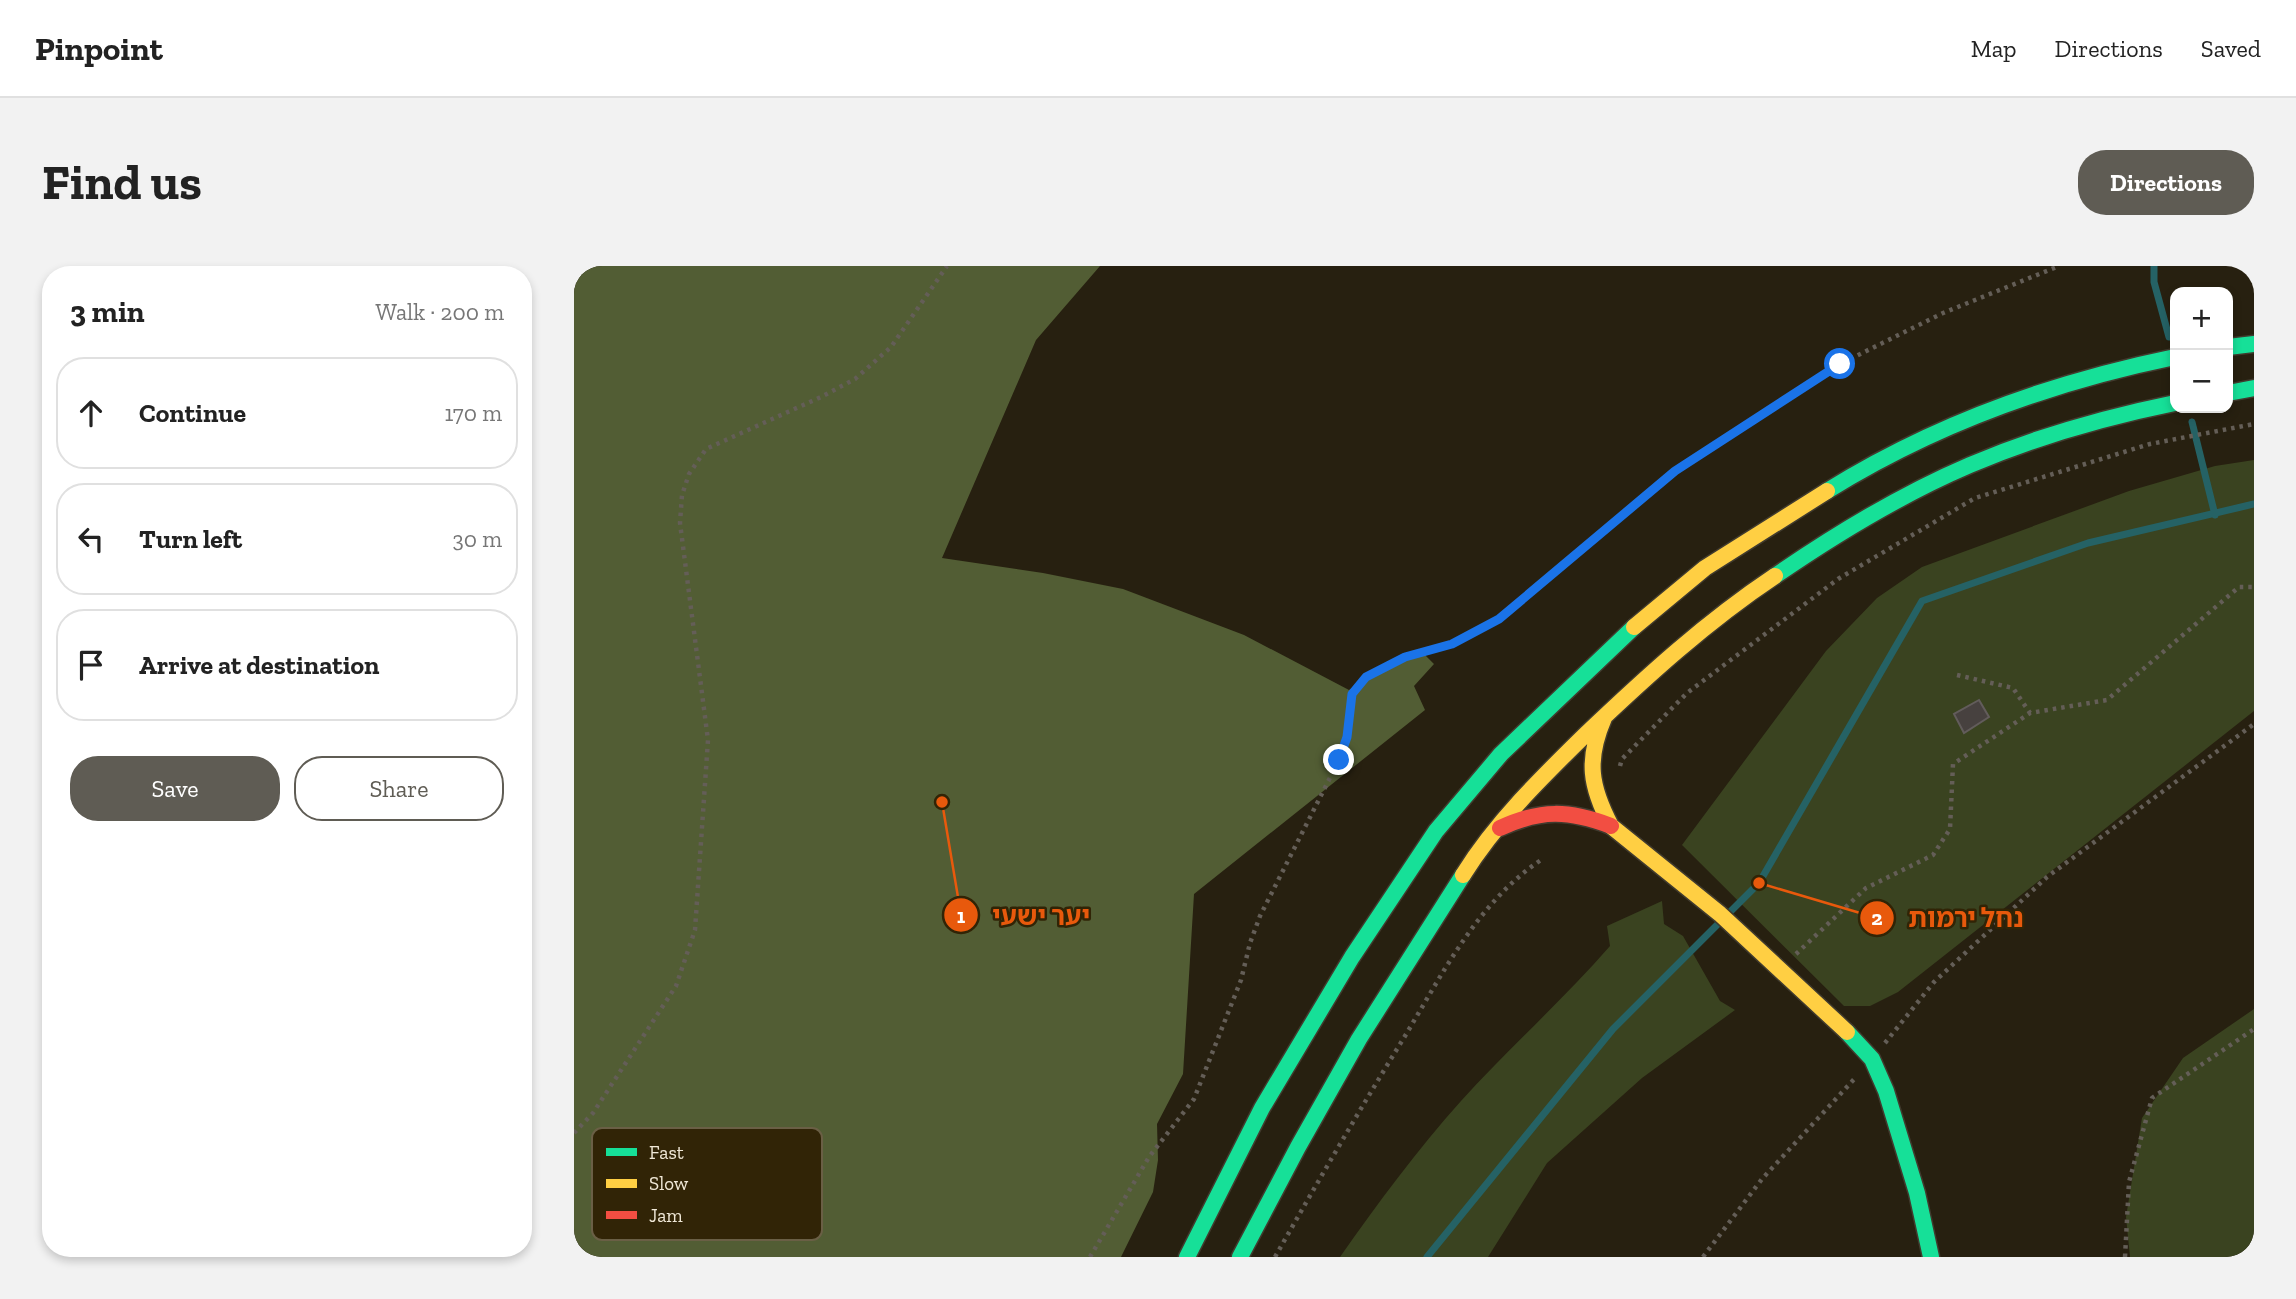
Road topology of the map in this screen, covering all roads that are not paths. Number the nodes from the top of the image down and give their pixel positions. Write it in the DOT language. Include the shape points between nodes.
graph roads {
  1 [pos="2254,344"];
  2 [pos="2233,346"];
  3 [pos="2170,358"];
  4 [pos="2254,388"];
  5 [pos="2233,392"];
  6 [pos="2170,404"];
  7 [pos="1605,715"];
  8 [pos="1611,826"];
  9 [pos="1495,830"];
  10 [pos="1187,1257"];
  11 [pos="1240,1257"];
  12 [pos="1931,1257"];
  1 -- 2 [label="main road"];
  3 -- 10 [label="main road" via="2047,391 1952,425 1864,468 1705,568 1626,634 1502,754 1436,831 1352,957 1262,1108"];
  4 -- 5 [label="main road"];
  6 -- 7 [label="main road" via="2062,432 1970,465 1884,508 1728,607"];
  7 -- 8 [label="main road" via="1595,739 1591,768 1598,804"];
  7 -- 9 [label="main road"];
  8 -- 9 [label="main road" via="1592,818 1550,812 1526,816"];
  8 -- 12 [label="main road" via="1720,914 1872,1059 1917,1193"];
  9 -- 11 [label="main road" via="1448,895 1359,1039"];
}
